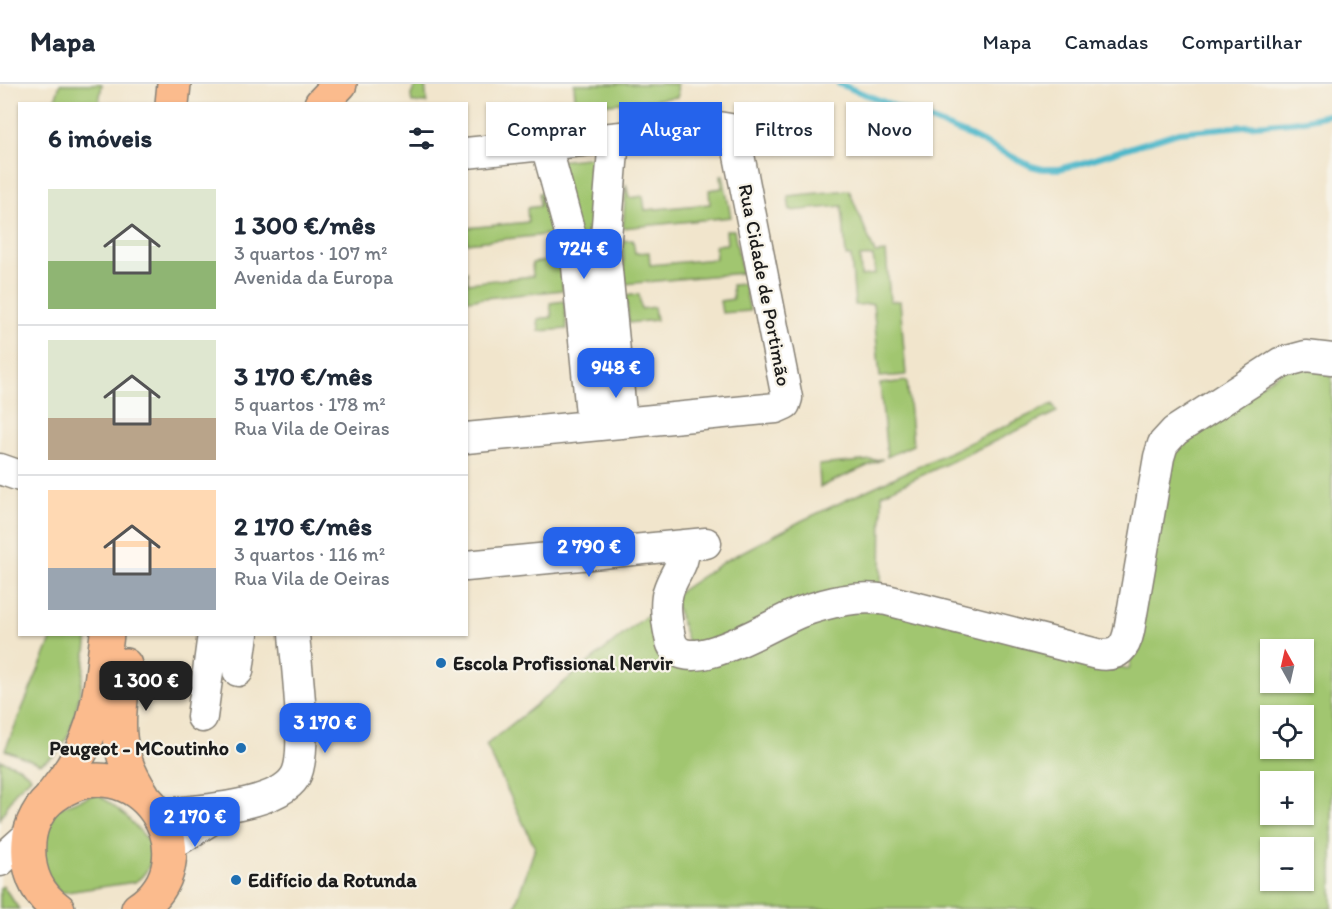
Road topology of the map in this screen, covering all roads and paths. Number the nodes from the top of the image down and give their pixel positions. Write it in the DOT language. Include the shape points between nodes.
graph roads {
  1 [pos="174,84"];
  2 [pos="190,84"];
  3 [pos="340,84"];
  4 [pos="172,102"];
  5 [pos="187,102"];
  6 [pos="323,102"];
  7 [pos="614,138"];
  8 [pos="607,139"];
  9 [pos="486,151"];
  10 [pos="468,153"];
  11 [pos="549,156"];
  12 [pos="1332,360"];
  13 [pos="607,424"];
  14 [pos="468,438"];
  15 [pos="0,469"];
  16 [pos="18,475"];
  17 [pos="468,566"];
  18 [pos="106,636"];
  19 [pos="129,636"];
  20 [pos="213,636"];
  21 [pos="243,636"];
  22 [pos="294,636"];
  23 [pos="238,671"];
  24 [pos="202,717"];
  25 [pos="48,800"];
  26 [pos="151,805"];
  27 [pos="236,805"];
  28 [pos="29,835"];
  29 [pos="169,846"];
  30 [pos="0,861"];
  31 [pos="51,907"];
  32 [pos="142,907"];
  1 -- 4 [label="main road"];
  2 -- 5 [label="main road"];
  3 -- 6 [label="main road"];
  7 -- 8 [label="street, Rua Cidade de Portimão"];
  7 -- 13 [label="street" via="605,249"];
  7 -- 13 [label="street, Rua Cidade de Portimão" via="721,127 734,134 787,398 784,405 769,408"];
  9 -- 10 [label="street, Rua Cidade de Portimão"];
  11 -- 13 [label="street" via="576,255"];
  12 -- 17 [label="street" via="1306,356 1280,363 1175,430 1163,444 1130,631 1123,648 1114,654 1097,654 867,598 842,600 805,611 713,653 684,655 670,641 666,600 695,544"];
  13 -- 14 [label="street"];
  15 -- 16 [label="street"];
  18 -- 25 [label="main road" via="92,728 78,759"];
  19 -- 26 [label="main road" via="120,745 128,771"];
  20 -- 24 [label="street"];
  21 -- 23 [label="street"];
  22 -- 27 [label="street" via="302,752 296,777 281,790"];
  25 -- 26 [label="main road" via="64,789 97,780 129,786"];
  25 -- 28 [label="main road"];
  26 -- 27 [label="street"];
  26 -- 29 [label="main road"];
  27 -- 29 [label="street"];
  28 -- 30 [label="street"];
  28 -- 31 [label="main road" via="28,858 34,881"];
  29 -- 32 [label="main road" via="163,878"];
}
